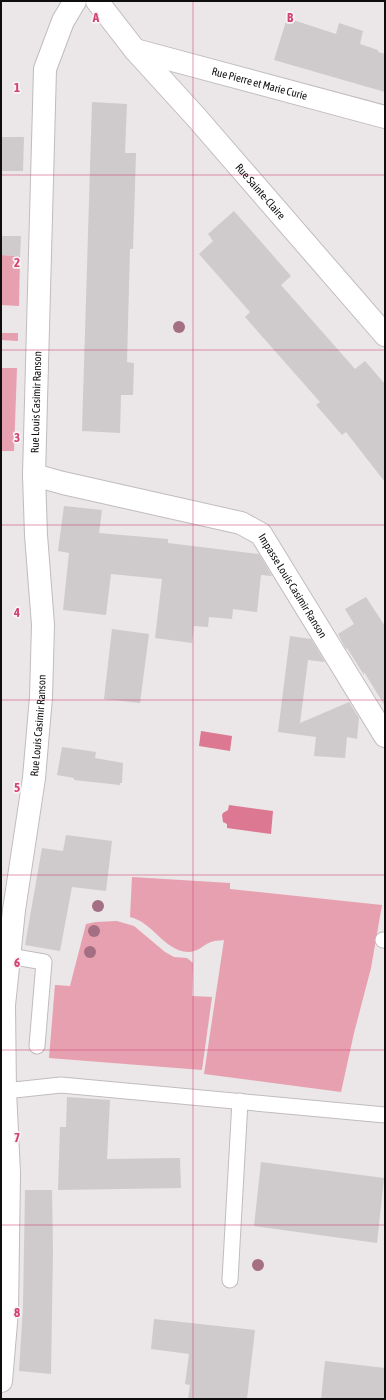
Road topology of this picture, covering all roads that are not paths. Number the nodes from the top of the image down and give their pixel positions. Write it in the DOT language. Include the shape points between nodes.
graph roads {
  1 [pos="75,1"];
  2 [pos="97,1"];
  3 [pos="135,50"];
  4 [pos="385,117"];
  5 [pos="385,335"];
  6 [pos="34,475"];
  7 [pos="385,736"];
  8 [pos="9,956"];
  9 [pos="37,1046"];
  10 [pos="5,1091"];
  11 [pos="240,1101"];
  12 [pos="385,1115"];
  13 [pos="4,1225"];
  14 [pos="230,1280"];
  15 [pos="1,1381"];
  1 -- 6 [label="street, Rue Louis Casimir Ranson" via="63,21 45,69"];
  2 -- 3 [label="street, Rue Sainte-Claire"];
  3 -- 4 [label="street, Rue Pierre et Marie Curie"];
  3 -- 5 [label="street, Rue Sainte-Claire"];
  6 -- 7 [label="street, Impasse Louis Casimir Ranson" via="241,523 261,534"];
  6 -- 8 [label="street, Rue Louis Casimir Ranson" via="43,625 41,697 34,778"];
  8 -- 9 [label="lane" via="44,962"];
  8 -- 10 [label="street, Rue Louis Casimir Ranson" via="4,1005"];
  10 -- 11 [label="lane" via="61,1085"];
  10 -- 13 [label="street, Rue Louis Casimir Ranson" via="9,1173"];
  11 -- 12 [label="lane"];
  11 -- 14 [label="lane"];
  13 -- 15 [label="street, Rue Louis Casimir Ranson" via="7,1311"];
}
